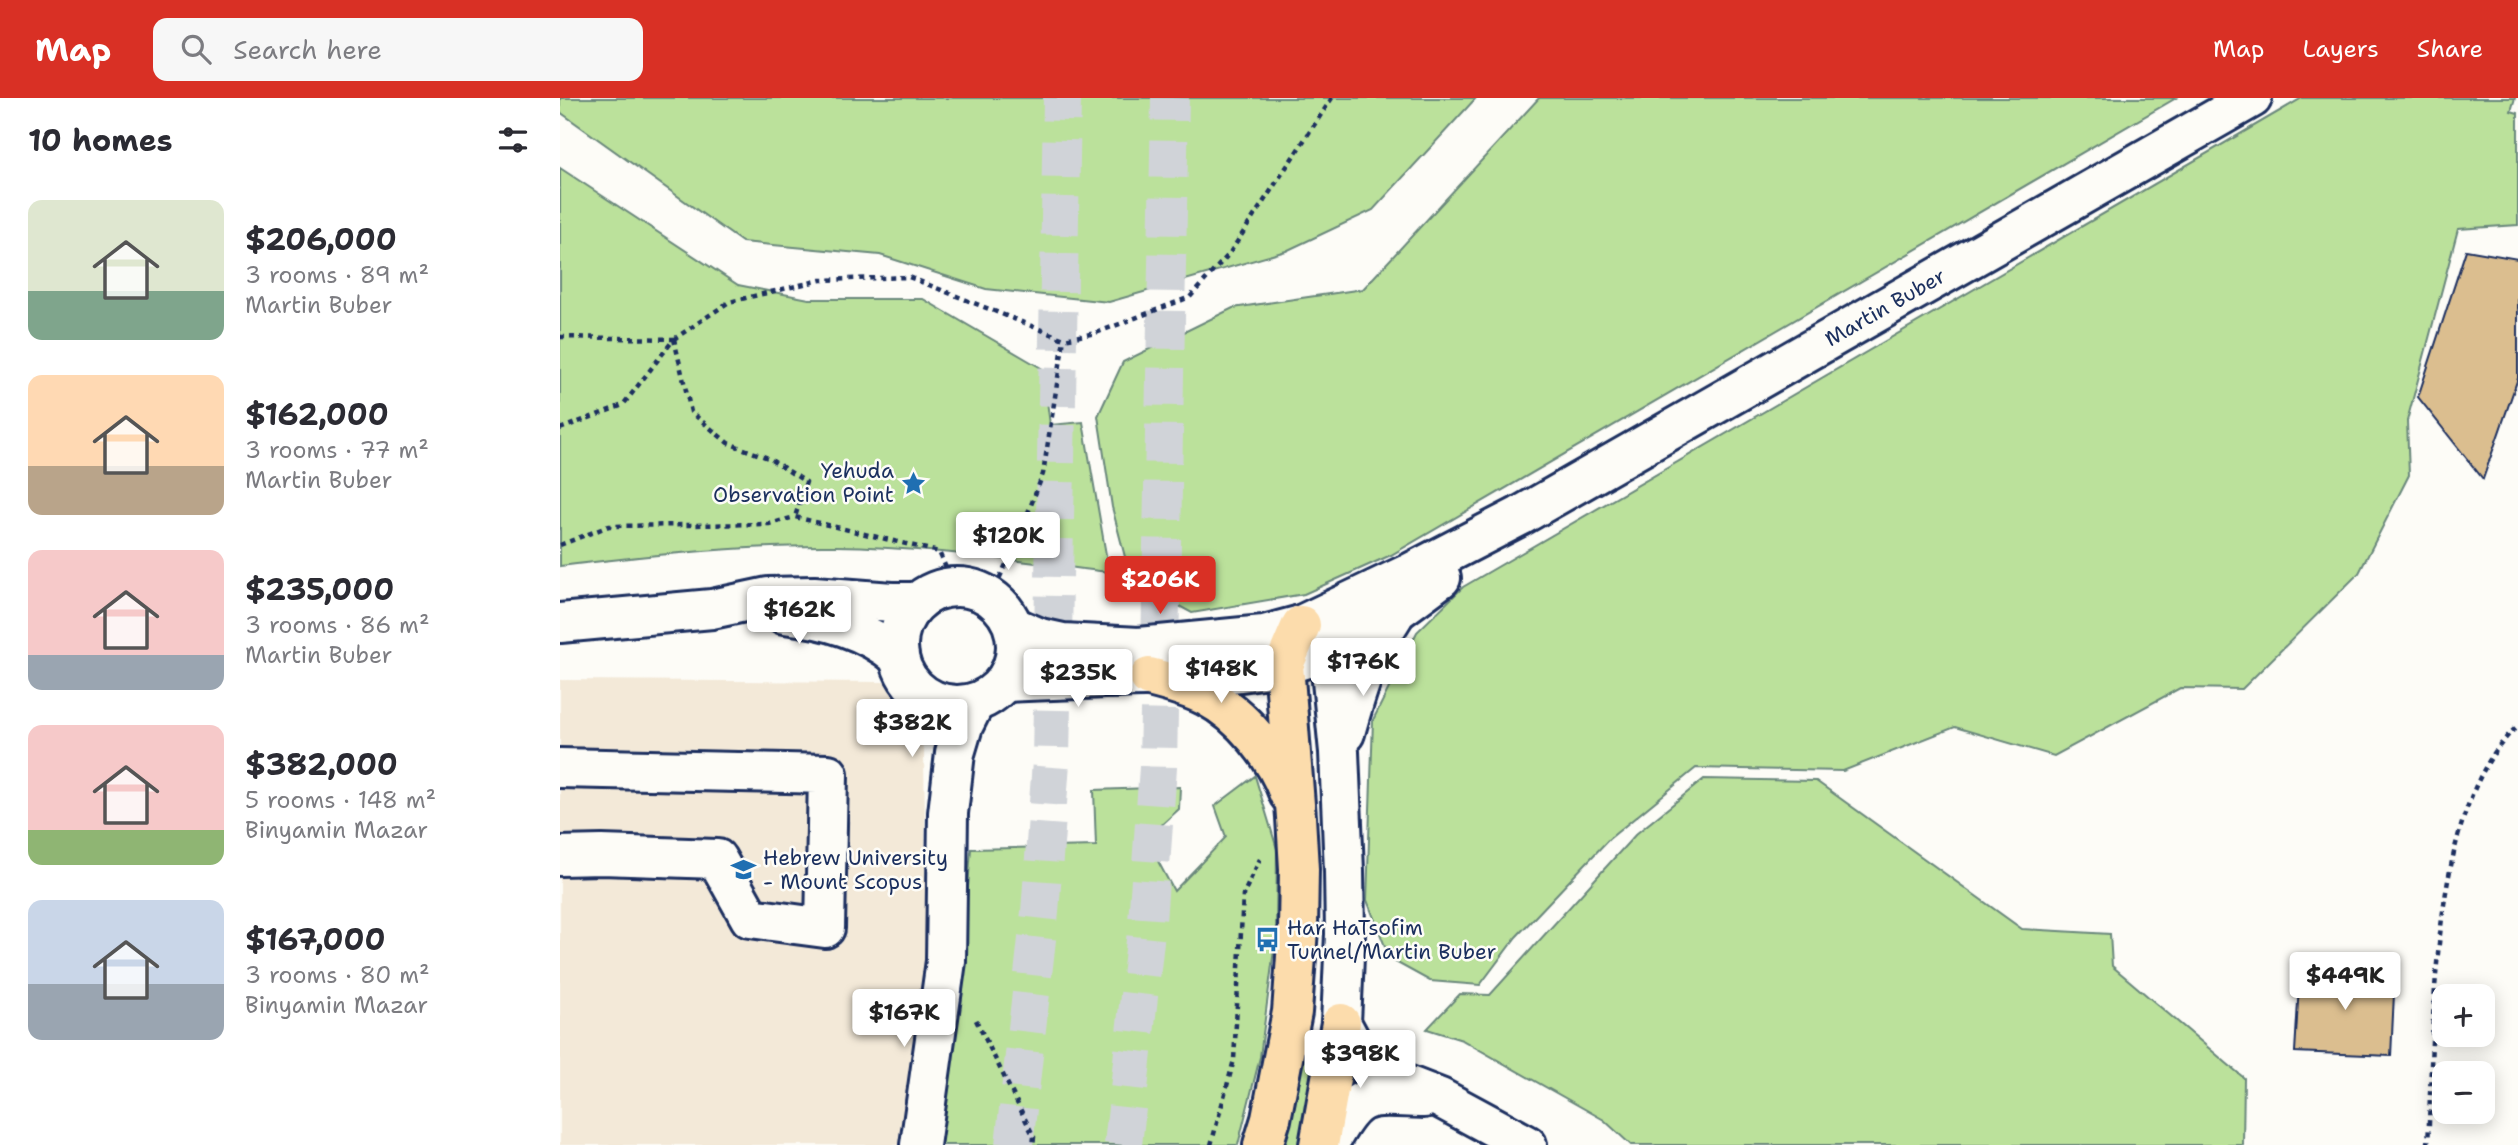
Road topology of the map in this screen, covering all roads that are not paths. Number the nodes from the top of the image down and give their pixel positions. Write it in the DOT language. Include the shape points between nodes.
graph roads {
  1 [pos="2252,98"];
  2 [pos="1520,516"];
  3 [pos="917,602"];
  4 [pos="712,608"];
  5 [pos="1397,609"];
  6 [pos="560,623"];
  7 [pos="1014,627"];
  8 [pos="1315,638"];
  9 [pos="899,657"];
  10 [pos="1284,664"];
  11 [pos="1149,677"];
  12 [pos="1005,682"];
  13 [pos="919,692"];
  14 [pos="974,704"];
  15 [pos="1339,752"];
  16 [pos="560,768"];
  17 [pos="948,813"];
  18 [pos="1296,817"];
  19 [pos="560,856"];
  20 [pos="1341,1023"];
  21 [pos="1440,1098"];
  22 [pos="920,1145"];
  23 [pos="1263,1145"];
  24 [pos="1319,1145"];
  25 [pos="1328,1145"];
  26 [pos="1527,1145"];
  1 -- 2 [label="street, Martin Buber"];
  2 -- 5 [label="street, Martin Buber"];
  2 -- 8 [label="street, Martin Buber" via="1408,574"];
  3 -- 4 [label="street" via="768,597"];
  3 -- 7 [label="street" via="934,590 974,588 991,596"];
  3 -- 9 [label="street" via="898,637"];
  4 -- 6 [label="street"];
  4 -- 9 [label="street" via="818,618 855,630"];
  5 -- 8 [label="street, Martin Buber" via="1369,629"];
  5 -- 15 [label="street" via="1359,682"];
  7 -- 8 [label="street, Martin Buber" via="1063,643 1139,648 1264,635"];
  7 -- 12 [label="street" via="1014,665"];
  8 -- 10 [label="main road"];
  8 -- 15 [label="street"];
  9 -- 13 [label="street"];
  10 -- 11 [label="street" via="1244,673"];
  10 -- 18 [label="main road"];
  11 -- 12 [label="street"];
  11 -- 18 [label="main road" via="1208,697 1242,723 1273,762"];
  12 -- 14 [label="street"];
  13 -- 14 [label="street" via="937,702"];
  13 -- 17 [label="street" via="940,745"];
  14 -- 17 [label="street" via="955,753"];
  15 -- 20 [label="street" via="1345,934"];
  16 -- 19 [label="street" via="828,774 824,928 750,918 717,859"];
  17 -- 22 [label="street" via="946,961"];
  18 -- 23 [label="main road" via="1298,929 1292,1012"];
  20 -- 21 [label="street" via="1365,1062 1391,1079"];
  20 -- 24 [label="main road"];
  21 -- 25 [label="street" via="1379,1096 1359,1101 1344,1115"];
  21 -- 26 [label="street"];
}
